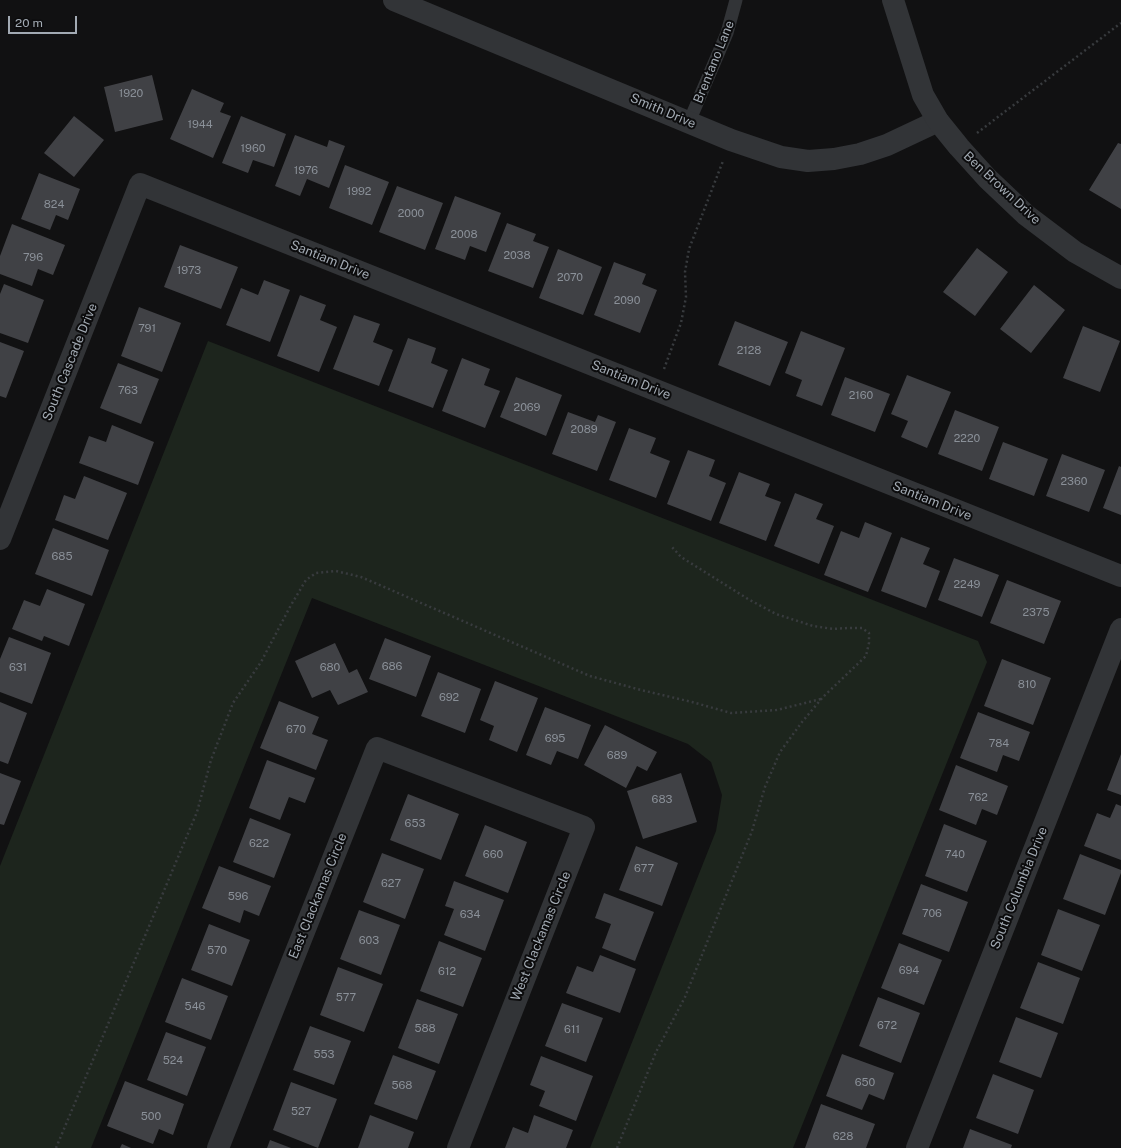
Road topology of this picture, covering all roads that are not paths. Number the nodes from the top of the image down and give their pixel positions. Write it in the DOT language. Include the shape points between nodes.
graph roads {
  1 [pos="394,0"];
  2 [pos="736,0"];
  3 [pos="893,0"];
  4 [pos="938,121"];
  5 [pos="689,122"];
  6 [pos="140,184"];
  7 [pos="1121,278"];
  8 [pos="0,539"];
  9 [pos="1121,576"];
  10 [pos="1121,629"];
  11 [pos="481,788"];
  12 [pos="218,1148"];
  13 [pos="458,1148"];
  14 [pos="916,1148"];
  1 -- 5 [label="street, Smith Drive"];
  2 -- 5 [label="lane, Brentano Lane" via="727,33"];
  3 -- 4 [label="street, Ben Brown Drive" via="923,95"];
  4 -- 5 [label="street, Smith Drive" via="887,145 860,154 808,161 781,157"];
  4 -- 7 [label="street, Ben Brown Drive" via="987,178 1026,215 1074,252"];
  6 -- 8 [label="street, South Cascade Drive"];
  6 -- 9 [label="street, Santiam Drive"];
  10 -- 14 [label="street, South Columbia Drive"];
  11 -- 12 [label="street, East Clackamas Circle" via="376,748"];
  11 -- 13 [label="street, West Clackamas Circle" via="584,827"];
}
